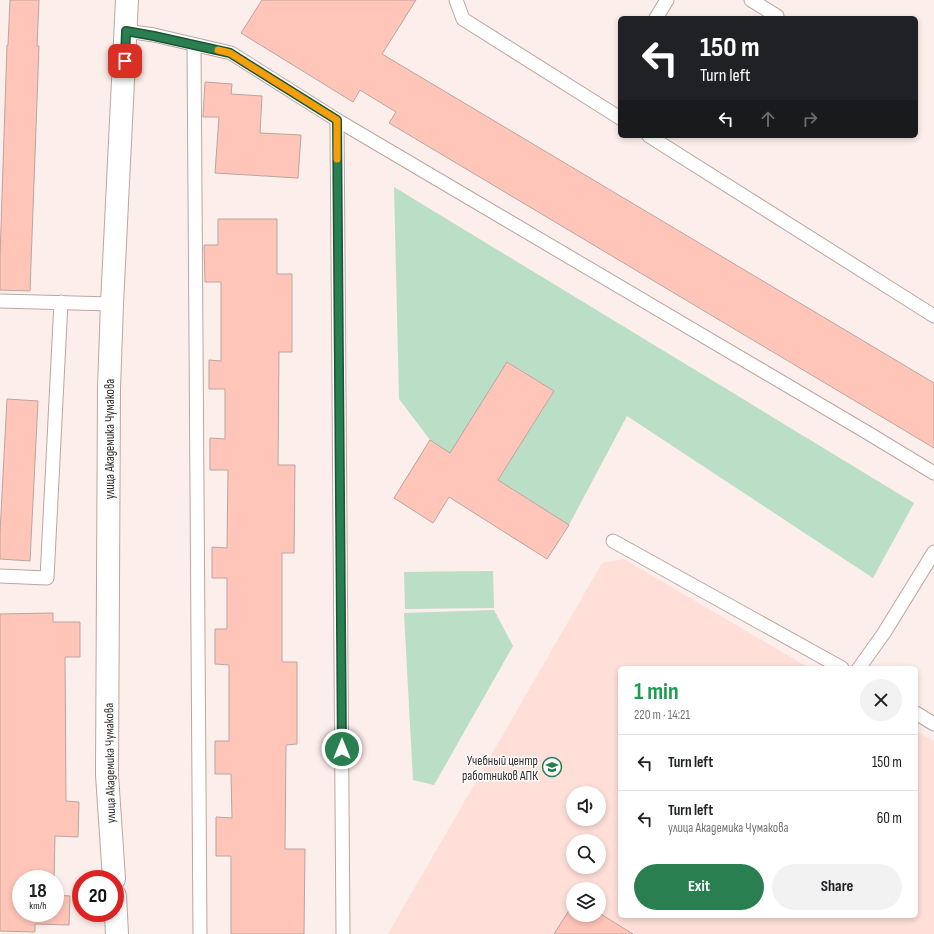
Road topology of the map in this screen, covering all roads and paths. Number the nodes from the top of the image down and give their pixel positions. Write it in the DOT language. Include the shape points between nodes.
graph roads {
  1 [pos="127,0"];
  2 [pos="456,0"];
  3 [pos="667,0"];
  4 [pos="751,0"];
  5 [pos="657,16"];
  6 [pos="777,16"];
  7 [pos="126,31"];
  8 [pos="194,45"];
  9 [pos="618,117"];
  10 [pos="337,120"];
  11 [pos="651,138"];
  12 [pos="0,301"];
  13 [pos="61,302"];
  14 [pos="112,304"];
  15 [pos="934,316"];
  16 [pos="934,473"];
  17 [pos="613,541"];
  18 [pos="934,552"];
  19 [pos="0,576"];
  20 [pos="838,666"];
  21 [pos="860,666"];
  22 [pos="918,714"];
  23 [pos="934,724"];
  24 [pos="113,870"];
  25 [pos="116,922"];
  26 [pos="117,934"];
  27 [pos="200,934"];
  28 [pos="343,934"];
  1 -- 7 [label="street, улица Академика Чумакова"];
  2 -- 9 [label="lane" via="464,19"];
  3 -- 5 [label="lane"];
  4 -- 6 [label="lane"];
  7 -- 8 [label="lane"];
  7 -- 14 [label="street, улица Академика Чумакова"];
  8 -- 10 [label="lane" via="230,53"];
  8 -- 27 [label="lane"];
  10 -- 16 [label="lane"];
  10 -- 28 [label="lane"];
  11 -- 15 [label="lane"];
  12 -- 13 [label="lane"];
  13 -- 14 [label="lane"];
  13 -- 19 [label="lane" via="47,578"];
  14 -- 24 [label="street, улица Академика Чумакова" via="109,388 107,776"];
  17 -- 20 [label="lane"];
  18 -- 21 [label="lane"];
  22 -- 23 [label="lane"];
  25 -- 26 [label="street"];
}
